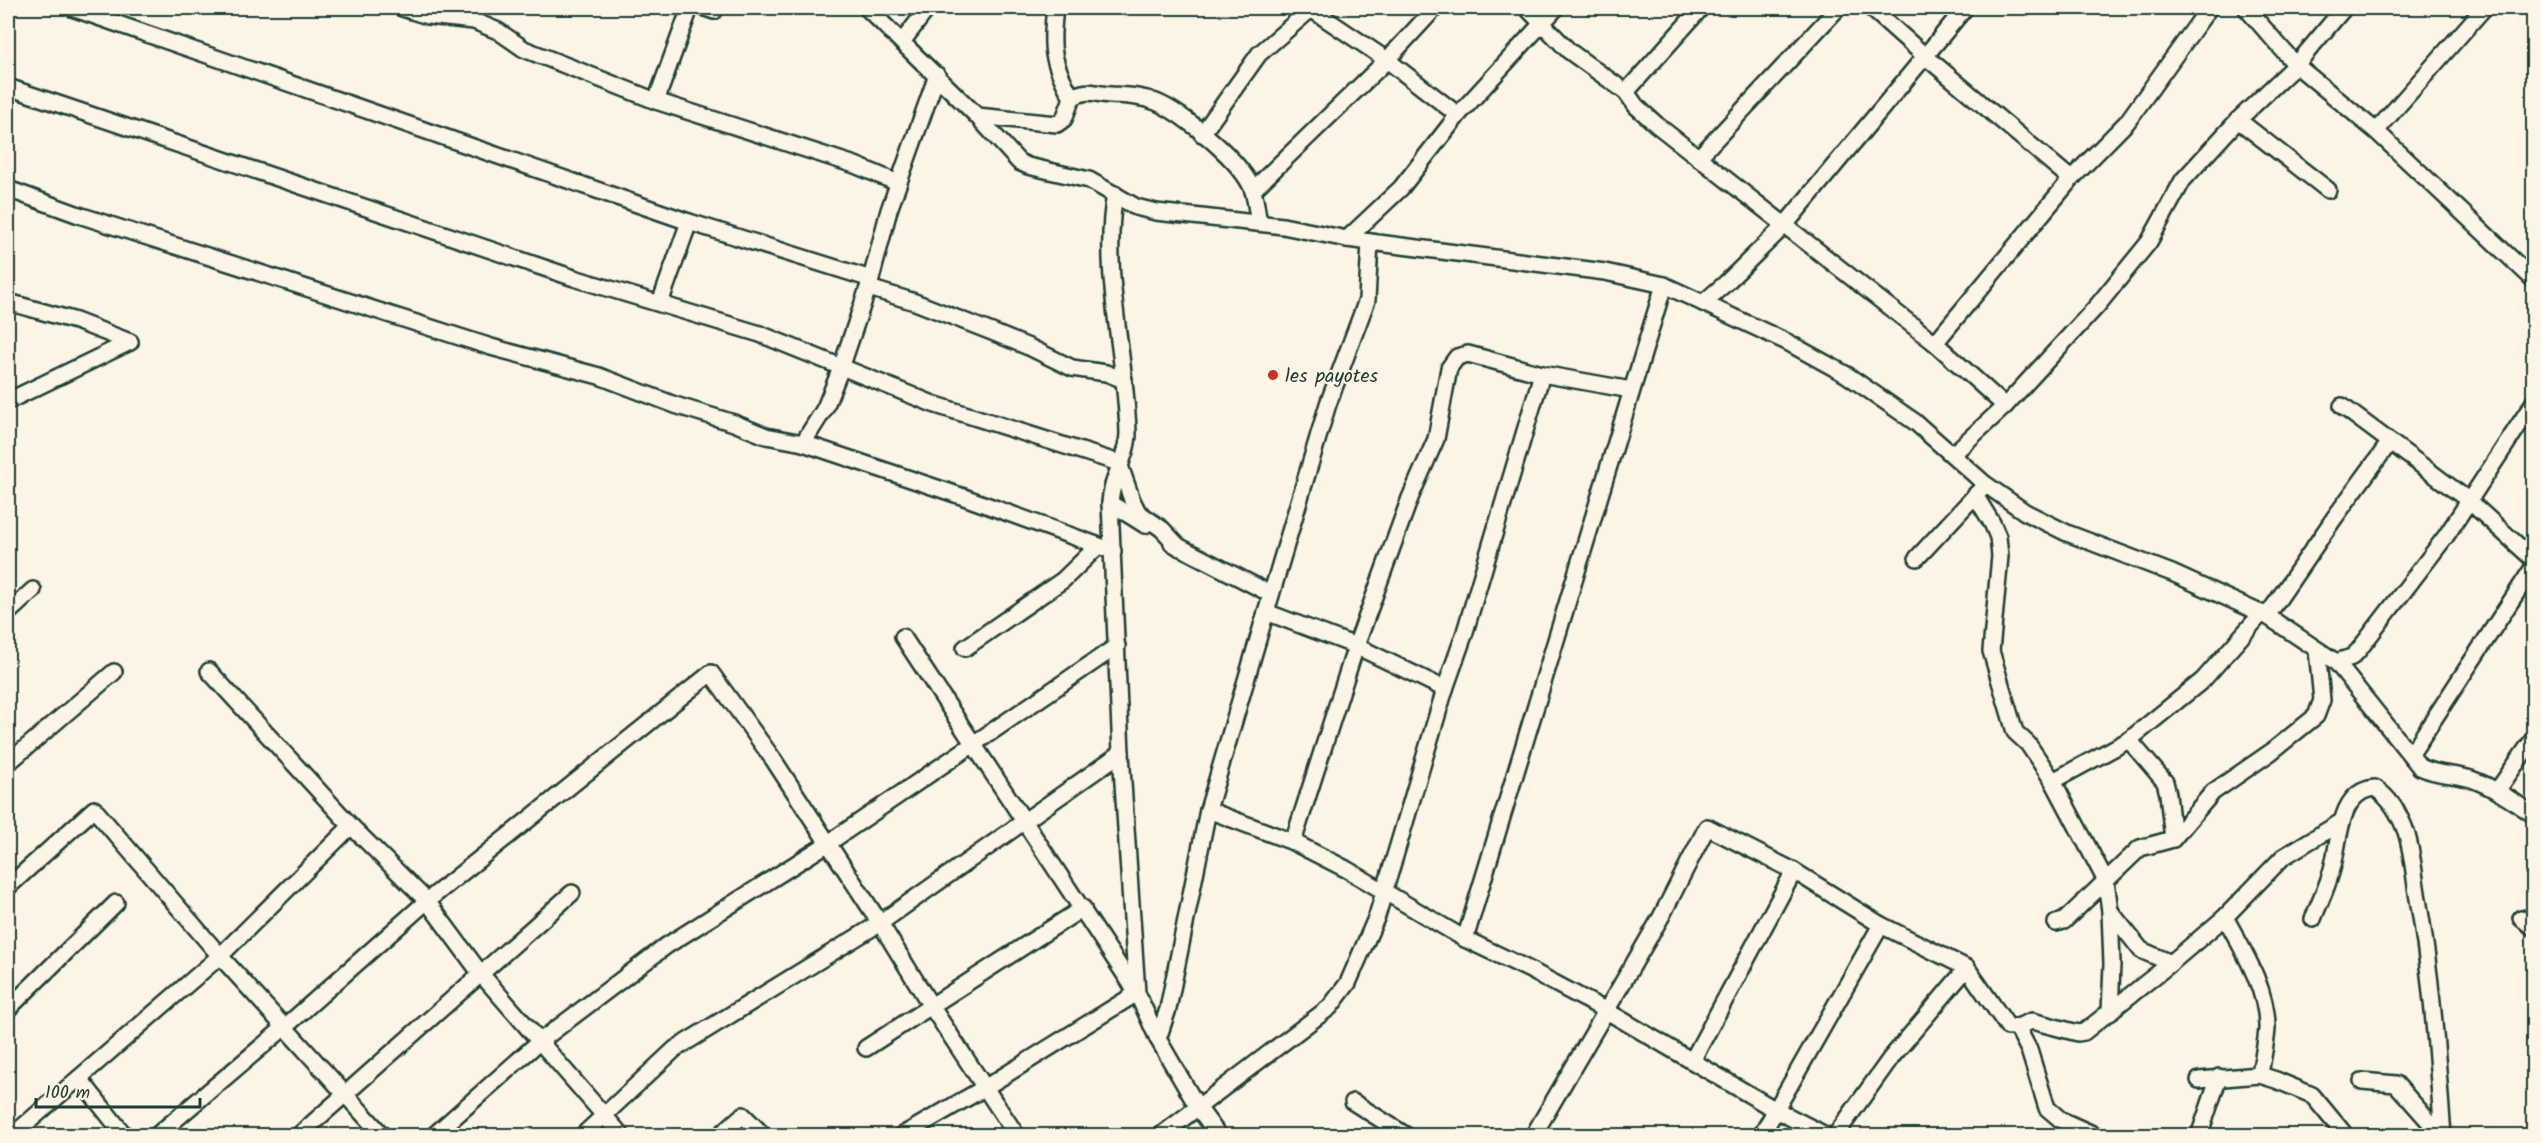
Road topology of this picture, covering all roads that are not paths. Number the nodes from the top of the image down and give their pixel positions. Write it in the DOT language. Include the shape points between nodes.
graph roads {
  1 [pos="72,8"];
  2 [pos="402,8"];
  3 [pos="690,8"];
  4 [pos="705,8"];
  5 [pos="716,8"];
  6 [pos="867,8"];
  7 [pos="928,8"];
  8 [pos="1055,8"];
  9 [pos="1311,8"];
  10 [pos="1435,8"];
  11 [pos="1527,8"];
  12 [pos="1556,8"];
  13 [pos="1701,8"];
  14 [pos="1838,8"];
  15 [pos="1871,8"];
  16 [pos="1965,8"];
  17 [pos="2209,8"];
  18 [pos="2246,8"];
  19 [pos="2344,8"];
  20 [pos="2484,8"];
  21 [pos="1542,23"];
  22 [pos="902,42"];
  23 [pos="1925,56"];
  24 [pos="1387,60"];
  25 [pos="2296,65"];
  26 [pos="937,75"];
  27 [pos="8,87"];
  28 [pos="1626,92"];
  29 [pos="1072,98"];
  30 [pos="656,100"];
  31 [pos="977,116"];
  32 [pos="1458,116"];
  33 [pos="2238,120"];
  34 [pos="2376,130"];
  35 [pos="1202,134"];
  36 [pos="1698,158"];
  37 [pos="2071,179"];
  38 [pos="898,183"];
  39 [pos="8,189"];
  40 [pos="1253,190"];
  41 [pos="2328,190"];
  42 [pos="1115,194"];
  43 [pos="689,222"];
  44 [pos="1259,223"];
  45 [pos="1785,225"];
  46 [pos="1347,239"];
  47 [pos="1370,242"];
  48 [pos="2534,280"];
  49 [pos="870,283"];
  50 [pos="1664,285"];
  51 [pos="8,302"];
  52 [pos="660,303"];
  53 [pos="1703,303"];
  54 [pos="1935,343"];
  55 [pos="841,368"];
  56 [pos="1542,374"];
  57 [pos="1124,380"];
  58 [pos="1631,390"];
  59 [pos="8,401"];
  60 [pos="2534,402"];
  61 [pos="2005,406"];
  62 [pos="2342,406"];
  63 [pos="2390,442"];
  64 [pos="803,443"];
  65 [pos="1953,454"];
  66 [pos="1119,463"];
  67 [pos="1980,490"];
  68 [pos="2468,500"];
  69 [pos="1110,503"];
  70 [pos="1180,548"];
  71 [pos="1106,549"];
  72 [pos="1917,558"];
  73 [pos="2534,560"];
  74 [pos="2534,566"];
  75 [pos="33,590"];
  76 [pos="1271,594"];
  77 [pos="1266,612"];
  78 [pos="8,613"];
  79 [pos="2265,615"];
  80 [pos="903,637"];
  81 [pos="1356,645"];
  82 [pos="1117,646"];
  83 [pos="965,648"];
  84 [pos="2317,650"];
  85 [pos="2336,662"];
  86 [pos="208,671"];
  87 [pos="114,672"];
  88 [pos="1444,689"];
  89 [pos="2534,738"];
  90 [pos="2129,740"];
  91 [pos="974,744"];
  92 [pos="1121,753"];
  93 [pos="2411,754"];
  94 [pos="8,763"];
  95 [pos="2053,781"];
  96 [pos="2497,791"];
  97 [pos="1208,810"];
  98 [pos="2534,815"];
  99 [pos="1025,821"];
  100 [pos="2341,822"];
  101 [pos="351,826"];
  102 [pos="2173,838"];
  103 [pos="1293,843"];
  104 [pos="827,844"];
  105 [pos="1794,871"];
  106 [pos="2106,881"];
  107 [pos="8,887"];
  108 [pos="1384,891"];
  109 [pos="572,893"];
  110 [pos="427,901"];
  111 [pos="116,903"];
  112 [pos="1083,908"];
  113 [pos="2110,911"];
  114 [pos="2225,917"];
  115 [pos="2521,918"];
  116 [pos="2313,919"];
  117 [pos="880,923"];
  118 [pos="2056,923"];
  119 [pos="1881,925"];
  120 [pos="2534,928"];
  121 [pos="1465,939"];
  122 [pos="220,956"];
  123 [pos="2171,963"];
  124 [pos="1967,968"];
  125 [pos="482,974"];
  126 [pos="1137,993"];
  127 [pos="931,1006"];
  128 [pos="8,1009"];
  129 [pos="1605,1010"];
  130 [pos="2110,1013"];
  131 [pos="286,1026"];
  132 [pos="2018,1027"];
  133 [pos="1158,1039"];
  134 [pos="539,1042"];
  135 [pos="866,1048"];
  136 [pos="1692,1061"];
  137 [pos="2260,1075"];
  138 [pos="2219,1077"];
  139 [pos="80,1078"];
  140 [pos="2199,1080"];
  141 [pos="2362,1081"];
  142 [pos="986,1087"];
  143 [pos="347,1094"];
  144 [pos="1353,1102"];
  145 [pos="1197,1106"];
  146 [pos="1774,1109"];
  147 [pos="605,1116"];
  148 [pos="2341,1134"];
  149 [pos="12,1136"];
  150 [pos="125,1136"];
  151 [pos="156,1136"];
  152 [pos="298,1136"];
  153 [pos="383,1136"];
  154 [pos="433,1136"];
  155 [pos="582,1136"];
  156 [pos="622,1136"];
  157 [pos="719,1136"];
  158 [pos="764,1136"];
  159 [pos="901,1136"];
  160 [pos="1017,1136"];
  161 [pos="1160,1136"];
  162 [pos="1219,1136"];
  163 [pos="1407,1136"];
  164 [pos="1533,1136"];
  165 [pos="1761,1136"];
  166 [pos="1827,1136"];
  167 [pos="1835,1136"];
  168 [pos="2097,1136"];
  169 [pos="2199,1136"];
  170 [pos="2443,1136"];
  1 -- 43 [label="street"];
  2 -- 30 [label="street" via="428,16 474,21 498,31 524,49"];
  3 -- 30 [label="street"];
  4 -- 5 [label="street"];
  6 -- 22 [label="street"];
  7 -- 22 [label="street"];
  8 -- 29 [label="street" via="1051,44 1058,72"];
  9 -- 24 [label="street"];
  9 -- 35 [label="street" via="1259,54"];
  10 -- 24 [label="street"];
  11 -- 21 [label="street"];
  12 -- 21 [label="street"];
  13 -- 28 [label="street"];
  14 -- 36 [label="street"];
  15 -- 23 [label="street"];
  16 -- 23 [label="street"];
  17 -- 37 [label="street" via="2127,122"];
  18 -- 25 [label="street"];
  19 -- 25 [label="street"];
  20 -- 34 [label="street"];
  21 -- 28 [label="street" via="1569,51"];
  21 -- 32 [label="street"];
  22 -- 26 [label="street"];
  23 -- 37 [label="street"];
  23 -- 45 [label="street"];
  24 -- 32 [label="street"];
  24 -- 40 [label="street"];
  25 -- 33 [label="street"];
  25 -- 34 [label="street"];
  26 -- 31 [label="street"];
  26 -- 38 [label="street"];
  27 -- 52 [label="street" via="574,278"];
  28 -- 36 [label="street" via="1636,106"];
  29 -- 31 [label="street" via="1064,119 1057,124"];
  29 -- 35 [label="street" via="1087,91 1138,96 1170,109"];
  30 -- 38 [label="street" via="855,165"];
  31 -- 42 [label="street" via="1019,162 1089,180"];
  32 -- 46 [label="street" via="1401,188"];
  33 -- 41 [label="street"];
  33 -- 61 [label="street" via="2183,180 2149,242 2112,288"];
  34 -- 48 [label="street"];
  35 -- 40 [label="street" via="1237,165"];
  36 -- 45 [label="street"];
  37 -- 54 [label="street"];
  38 -- 49 [label="street"];
  39 -- 64 [label="street" via="491,347 599,376 766,436"];
  40 -- 44 [label="street"];
  42 -- 44 [label="street" via="1146,210"];
  42 -- 57 [label="street" via="1110,229 1111,275"];
  43 -- 49 [label="street"];
  43 -- 52 [label="street"];
  44 -- 46 [label="street"];
  45 -- 53 [label="street"];
  45 -- 54 [label="street"];
  46 -- 47 [label="street"];
  47 -- 50 [label="street" via="1605,272"];
  47 -- 76 [label="street" via="1367,300 1328,404"];
  49 -- 55 [label="street"];
  49 -- 57 [label="street" via="1072,368"];
  50 -- 53 [label="street"];
  50 -- 58 [label="street"];
  51 -- 59 [label="street" via="76,321 130,342"];
  52 -- 55 [label="street" via="760,334"];
  53 -- 65 [label="street" via="1847,375 1891,404"];
  54 -- 61 [label="street"];
  55 -- 64 [label="street" via="825,408"];
  55 -- 66 [label="street" via="933,404"];
  56 -- 58 [label="street"];
  56 -- 81 [label="street" via="1468,354 1457,357 1449,368 1436,439"];
  56 -- 88 [label="street" via="1464,635"];
  57 -- 66 [label="street" via="1128,443"];
  58 -- 121 [label="street"];
  60 -- 68 [label="street"];
  61 -- 65 [label="street"];
  62 -- 63 [label="street"];
  63 -- 68 [label="street"];
  63 -- 79 [label="street"];
  64 -- 71 [label="street"];
  65 -- 67 [label="street"];
  66 -- 69 [label="street"];
  66 -- 70 [label="street" via="1138,512"];
  67 -- 72 [label="street"];
  67 -- 79 [label="street" via="2067,533 2172,573"];
  67 -- 95 [label="street" via="1998,537 2000,556 1991,651 2016,732"];
  68 -- 73 [label="street"];
  68 -- 85 [label="street" via="2446,536 2358,651"];
  69 -- 70 [label="street"];
  69 -- 71 [label="street"];
  70 -- 76 [label="street"];
  71 -- 82 [label="street"];
  71 -- 83 [label="street"];
  74 -- 93 [label="street"];
  75 -- 78 [label="street"];
  76 -- 77 [label="street"];
  77 -- 81 [label="street"];
  77 -- 97 [label="street"];
  79 -- 84 [label="street"];
  79 -- 90 [label="street" via="2204,680"];
  80 -- 91 [label="street"];
  81 -- 88 [label="street"];
  81 -- 103 [label="street"];
  82 -- 91 [label="street"];
  82 -- 92 [label="street"];
  84 -- 85 [label="street"];
  84 -- 102 [label="street" via="2322,700 2316,716 2213,792"];
  85 -- 93 [label="street"];
  86 -- 101 [label="street"];
  87 -- 94 [label="street"];
  88 -- 108 [label="street"];
  89 -- 96 [label="street"];
  90 -- 95 [label="street"];
  90 -- 102 [label="street" via="2165,782"];
  91 -- 99 [label="street"];
  91 -- 104 [label="street"];
  92 -- 99 [label="street"];
  92 -- 126 [label="street"];
  93 -- 96 [label="street" via="2420,767 2430,772 2471,780"];
  95 -- 106 [label="street"];
  96 -- 98 [label="street"];
  97 -- 103 [label="street"];
  97 -- 133 [label="street" via="1168,1009"];
  99 -- 112 [label="street"];
  99 -- 117 [label="street"];
  100 -- 114 [label="street" via="2283,857"];
  100 -- 116 [label="street" via="2333,865"];
  100 -- 170 [label="street" via="2360,792 2375,788 2397,811 2406,833 2434,1016"];
  101 -- 110 [label="street"];
  101 -- 122 [label="street"];
  102 -- 106 [label="street" via="2140,848"];
  103 -- 108 [label="street"];
  104 -- 110 [label="street" via="773,759 711,673"];
  104 -- 117 [label="street"];
  104 -- 134 [label="street" via="666,945"];
  105 -- 119 [label="street"];
  105 -- 129 [label="street" via="1707,827 1661,917"];
  105 -- 136 [label="street"];
  106 -- 113 [label="street"];
  106 -- 118 [label="street" via="2064,921"];
  107 -- 122 [label="street" via="94,809"];
  108 -- 121 [label="street"];
  108 -- 145 [label="street" via="1348,983 1330,1006"];
  109 -- 125 [label="street"];
  110 -- 125 [label="street"];
  110 -- 131 [label="street"];
  111 -- 128 [label="street"];
  112 -- 126 [label="street"];
  112 -- 127 [label="street"];
  113 -- 123 [label="street" via="2141,950"];
  113 -- 130 [label="street"];
  114 -- 123 [label="street"];
  114 -- 137 [label="street" via="2263,999 2267,1029"];
  115 -- 120 [label="street"];
  117 -- 127 [label="street"];
  117 -- 147 [label="street" via="675,1049"];
  119 -- 124 [label="street"];
  119 -- 146 [label="street"];
  121 -- 129 [label="street"];
  122 -- 131 [label="street"];
  122 -- 139 [label="street"];
  123 -- 130 [label="street"];
  124 -- 132 [label="street" via="2008,1027"];
  124 -- 167 [label="street" via="1890,1059"];
  125 -- 134 [label="street"];
  125 -- 143 [label="street"];
  126 -- 133 [label="street"];
  126 -- 142 [label="street"];
  127 -- 135 [label="street"];
  127 -- 142 [label="street"];
  129 -- 136 [label="street"];
  129 -- 164 [label="street"];
  130 -- 132 [label="street" via="2078,1033 2032,1021"];
  131 -- 143 [label="street"];
  131 -- 151 [label="street"];
  132 -- 168 [label="street" via="2047,1108 2061,1120"];
  133 -- 145 [label="street"];
  134 -- 147 [label="street"];
  134 -- 154 [label="street"];
  136 -- 146 [label="street"];
  137 -- 138 [label="street"];
  137 -- 148 [label="street" via="2312,1095"];
  138 -- 140 [label="street"];
  138 -- 169 [label="street"];
  139 -- 149 [label="street"];
  139 -- 150 [label="street"];
  141 -- 170 [label="street" via="2396,1084"];
  142 -- 159 [label="street"];
  142 -- 160 [label="street"];
  143 -- 152 [label="street"];
  143 -- 153 [label="street"];
  144 -- 163 [label="street"];
  145 -- 161 [label="street"];
  145 -- 162 [label="street"];
  146 -- 165 [label="street"];
  146 -- 166 [label="street"];
  147 -- 155 [label="street"];
  147 -- 156 [label="street"];
  157 -- 158 [label="street" via="743,1115"];
}
